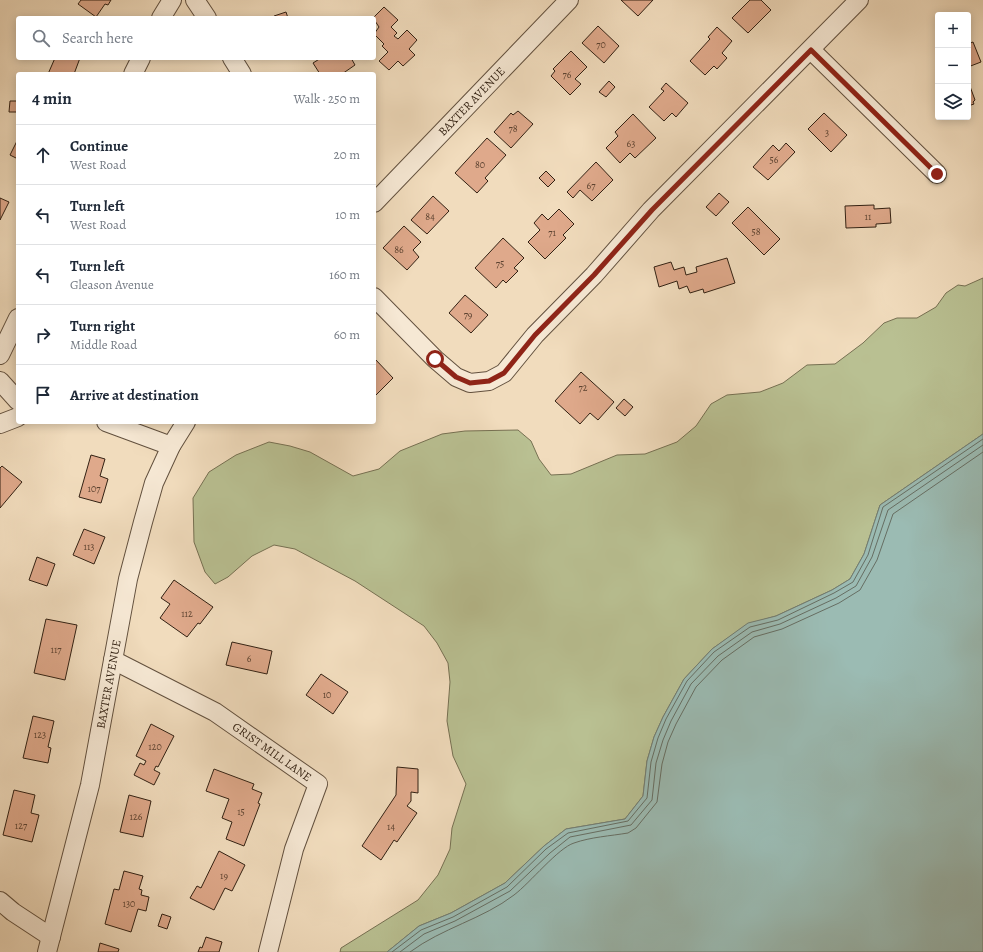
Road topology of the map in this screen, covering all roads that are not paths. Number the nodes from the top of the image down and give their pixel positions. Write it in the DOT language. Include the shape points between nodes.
graph roads {
  1 [pos="172,0"];
  2 [pos="195,0"];
  3 [pos="569,0"];
  4 [pos="859,0"];
  5 [pos="162,16"];
  6 [pos="205,16"];
  7 [pos="811,50"];
  8 [pos="140,60"];
  9 [pos="233,60"];
  10 [pos="134,72"];
  11 [pos="241,72"];
  12 [pos="937,174"];
  13 [pos="376,201"];
  14 [pos="376,300"];
  15 [pos="16,322"];
  16 [pos="0,355"];
  17 [pos="0,381"];
  18 [pos="16,399"];
  19 [pos="16,418"];
  20 [pos="0,424"];
  21 [pos="111,424"];
  22 [pos="185,424"];
  23 [pos="171,446"];
  24 [pos="113,660"];
  25 [pos="0,901"];
  26 [pos="49,944"];
  27 [pos="268,952"];
  1 -- 5 [label="street"];
  2 -- 6 [label="street"];
  3 -- 13 [label="street, BAXTER AVENUE"];
  4 -- 7 [label="street"];
  7 -- 12 [label="street"];
  7 -- 14 [label="street" via="652,210 594,275 535,335 504,373 489,381 470,383 456,377"];
  8 -- 10 [label="street"];
  9 -- 11 [label="street"];
  15 -- 16 [label="street"];
  17 -- 18 [label="street"];
  19 -- 20 [label="street"];
  21 -- 23 [label="street"];
  22 -- 23 [label="street, BAXTER AVENUE"];
  23 -- 24 [label="street, BAXTER AVENUE" via="154,483 143,522 128,578"];
  24 -- 26 [label="street, BAXTER AVENUE" via="90,785"];
  24 -- 27 [label="street, GRIST MILL LANE" via="214,712 318,784 294,849"];
  25 -- 26 [label="street"];
}
